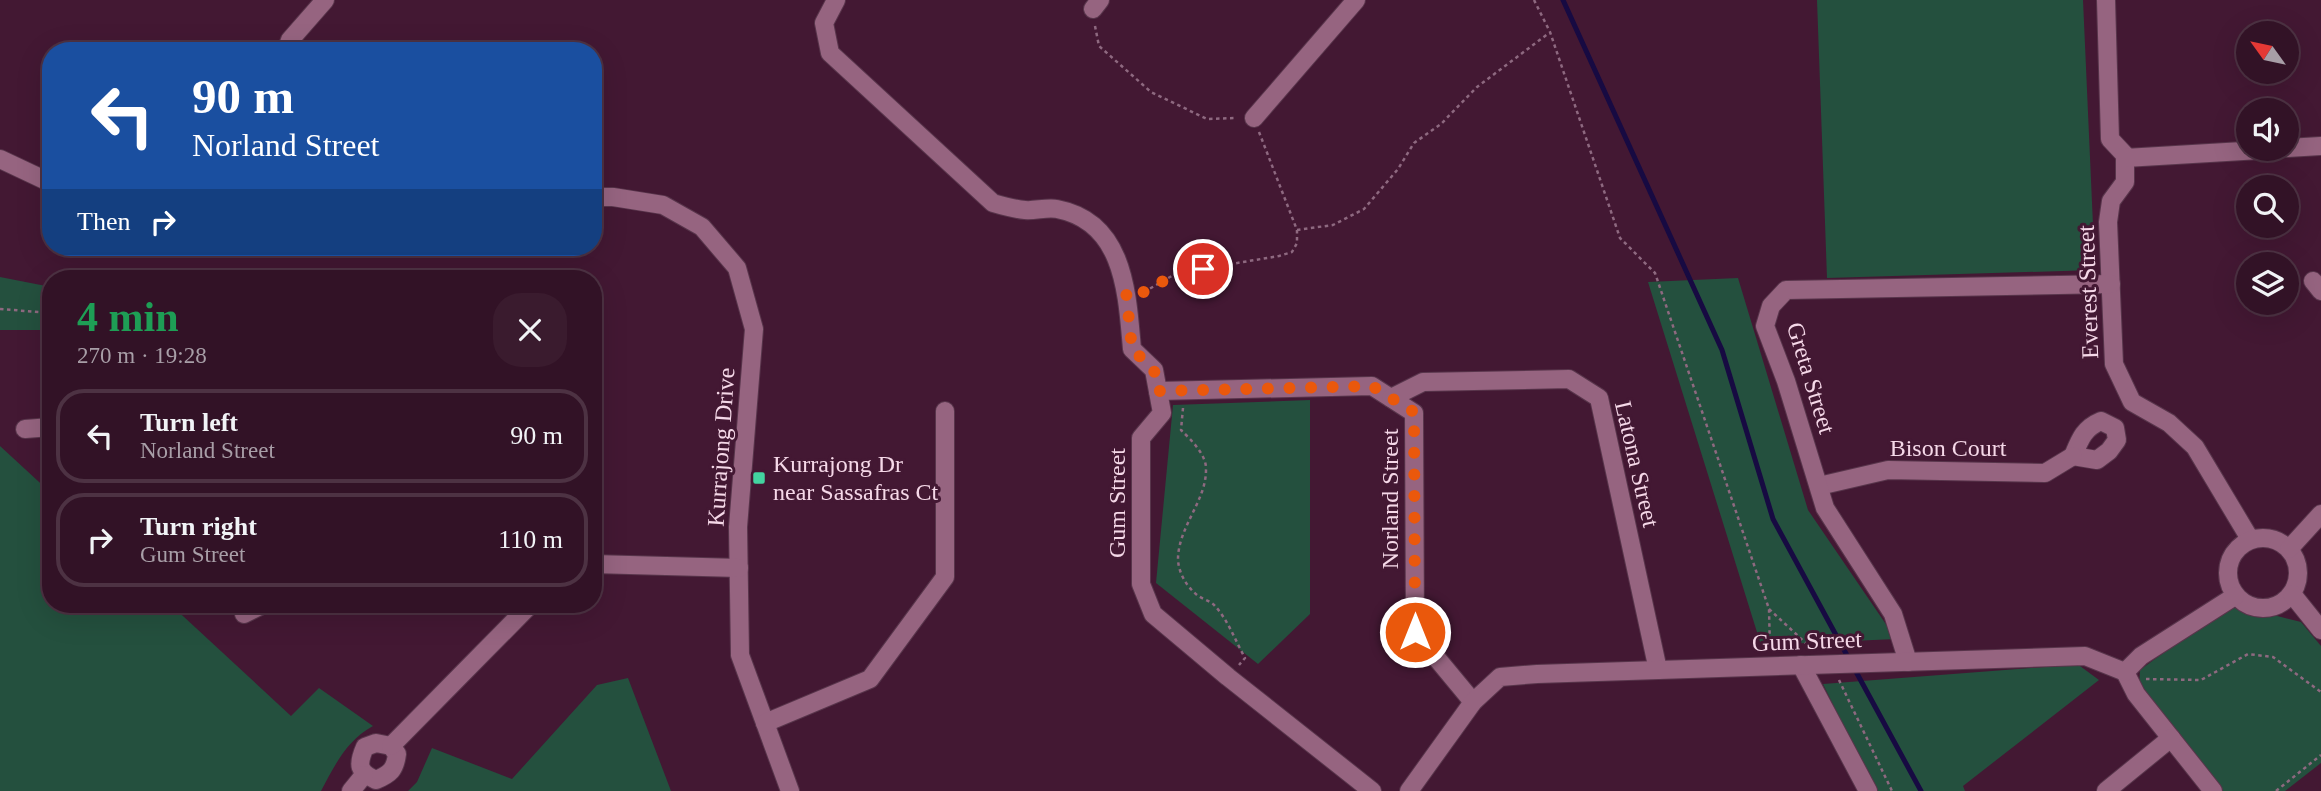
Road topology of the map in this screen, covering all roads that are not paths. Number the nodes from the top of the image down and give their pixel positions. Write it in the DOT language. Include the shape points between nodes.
graph roads {
  1 [pos="325,0"];
  2 [pos="836,0"];
  3 [pos="1356,0"];
  4 [pos="2106,0"];
  5 [pos="289,42"];
  6 [pos="1254,118"];
  7 [pos="2321,146"];
  8 [pos="2299,147"];
  9 [pos="2236,151"];
  10 [pos="2124,158"];
  11 [pos="0,159"];
  12 [pos="42,179"];
  13 [pos="602,197"];
  14 [pos="2111,285"];
  15 [pos="1158,391"];
  16 [pos="1391,398"];
  17 [pos="945,411"];
  18 [pos="42,428"];
  19 [pos="26,429"];
  20 [pos="2073,456"];
  21 [pos="1819,486"];
  22 [pos="2321,514"];
  23 [pos="2250,539"];
  24 [pos="2289,549"];
  25 [pos="602,564"];
  26 [pos="739,568"];
  27 [pos="2292,594"];
  28 [pos="2235,596"];
  29 [pos="522,613"];
  30 [pos="2321,629"];
  31 [pos="1908,662"];
  32 [pos="1801,665"];
  33 [pos="1658,670"];
  34 [pos="2125,673"];
  35 [pos="1473,702"];
  36 [pos="765,723"];
  37 [pos="2171,738"];
  38 [pos="391,746"];
  39 [pos="364,775"];
  40 [pos="351,791"];
  41 [pos="790,791"];
  42 [pos="1372,791"];
  43 [pos="1409,791"];
  44 [pos="1868,791"];
  45 [pos="2106,791"];
  46 [pos="2213,791"];
  1 -- 5 [label="street"];
  2 -- 15 [label="street" via="824,23 830,53 993,203 1024,210 1056,209 1086,219 1109,241 1126,291 1132,349 1154,370"];
  3 -- 6 [label="street"];
  4 -- 10 [label="street" via="2110,139"];
  7 -- 8 [label="street"];
  9 -- 10 [label="street"];
  10 -- 14 [label="street, Everest Street" via="2125,182 2111,201 2108,222"];
  11 -- 12 [label="street"];
  13 -- 26 [label="street, Kurrajong Drive" via="663,205 702,227 737,268 754,329 738,527"];
  14 -- 21 [label="street, Greta Street" via="1786,290 1771,306 1765,326"];
  14 -- 23 [label="street, Everest Street" via="2114,364 2132,402 2169,423 2196,447"];
  15 -- 16 [label="street, Norland Street" via="1372,386"];
  15 -- 42 [label="street, Gum Street" via="1162,413 1141,438 1141,584 1153,614"];
  16 -- 33 [label="street, Latona Street" via="1423,382 1569,379 1599,398"];
  16 -- 35 [label="street, Norland Street" via="1414,412 1415,632"];
  17 -- 36 [label="street" via="946,577 870,679"];
  18 -- 19 [label="street"];
  20 -- 21 [label="street, Bison Court" via="2045,473 1888,470"];
  21 -- 31 [label="street, Greta Street" via="1825,508 1893,614"];
  22 -- 24 [label="street"];
  23 -- 24 [label="street" via="2280,541"];
  23 -- 28 [label="street" via="2232,554 2227,577"];
  24 -- 27 [label="street" via="2298,566"];
  25 -- 26 [label="street"];
  26 -- 36 [label="street, Kurrajong Drive" via="740,655"];
  27 -- 28 [label="street" via="2274,607 2254,608"];
  27 -- 30 [label="street"];
  28 -- 34 [label="street" via="2141,656"];
  29 -- 38 [label="street"];
  31 -- 32 [label="street, Gum Street"];
  31 -- 34 [label="street, Gum Street" via="2085,656"];
  32 -- 33 [label="street, Gum Street"];
  32 -- 44 [label="street"];
  33 -- 35 [label="street, Gum Street" via="1500,677"];
  34 -- 37 [label="street"];
  35 -- 43 [label="street, Gum Street"];
  36 -- 41 [label="street, Kurrajong Drive"];
  37 -- 45 [label="street"];
  37 -- 46 [label="street"];
  38 -- 39 [label="street" via="376,743 365,747 360,758"];
  38 -- 39 [label="street" via="397,754 390,774 376,780"];
  39 -- 40 [label="street"];
}
